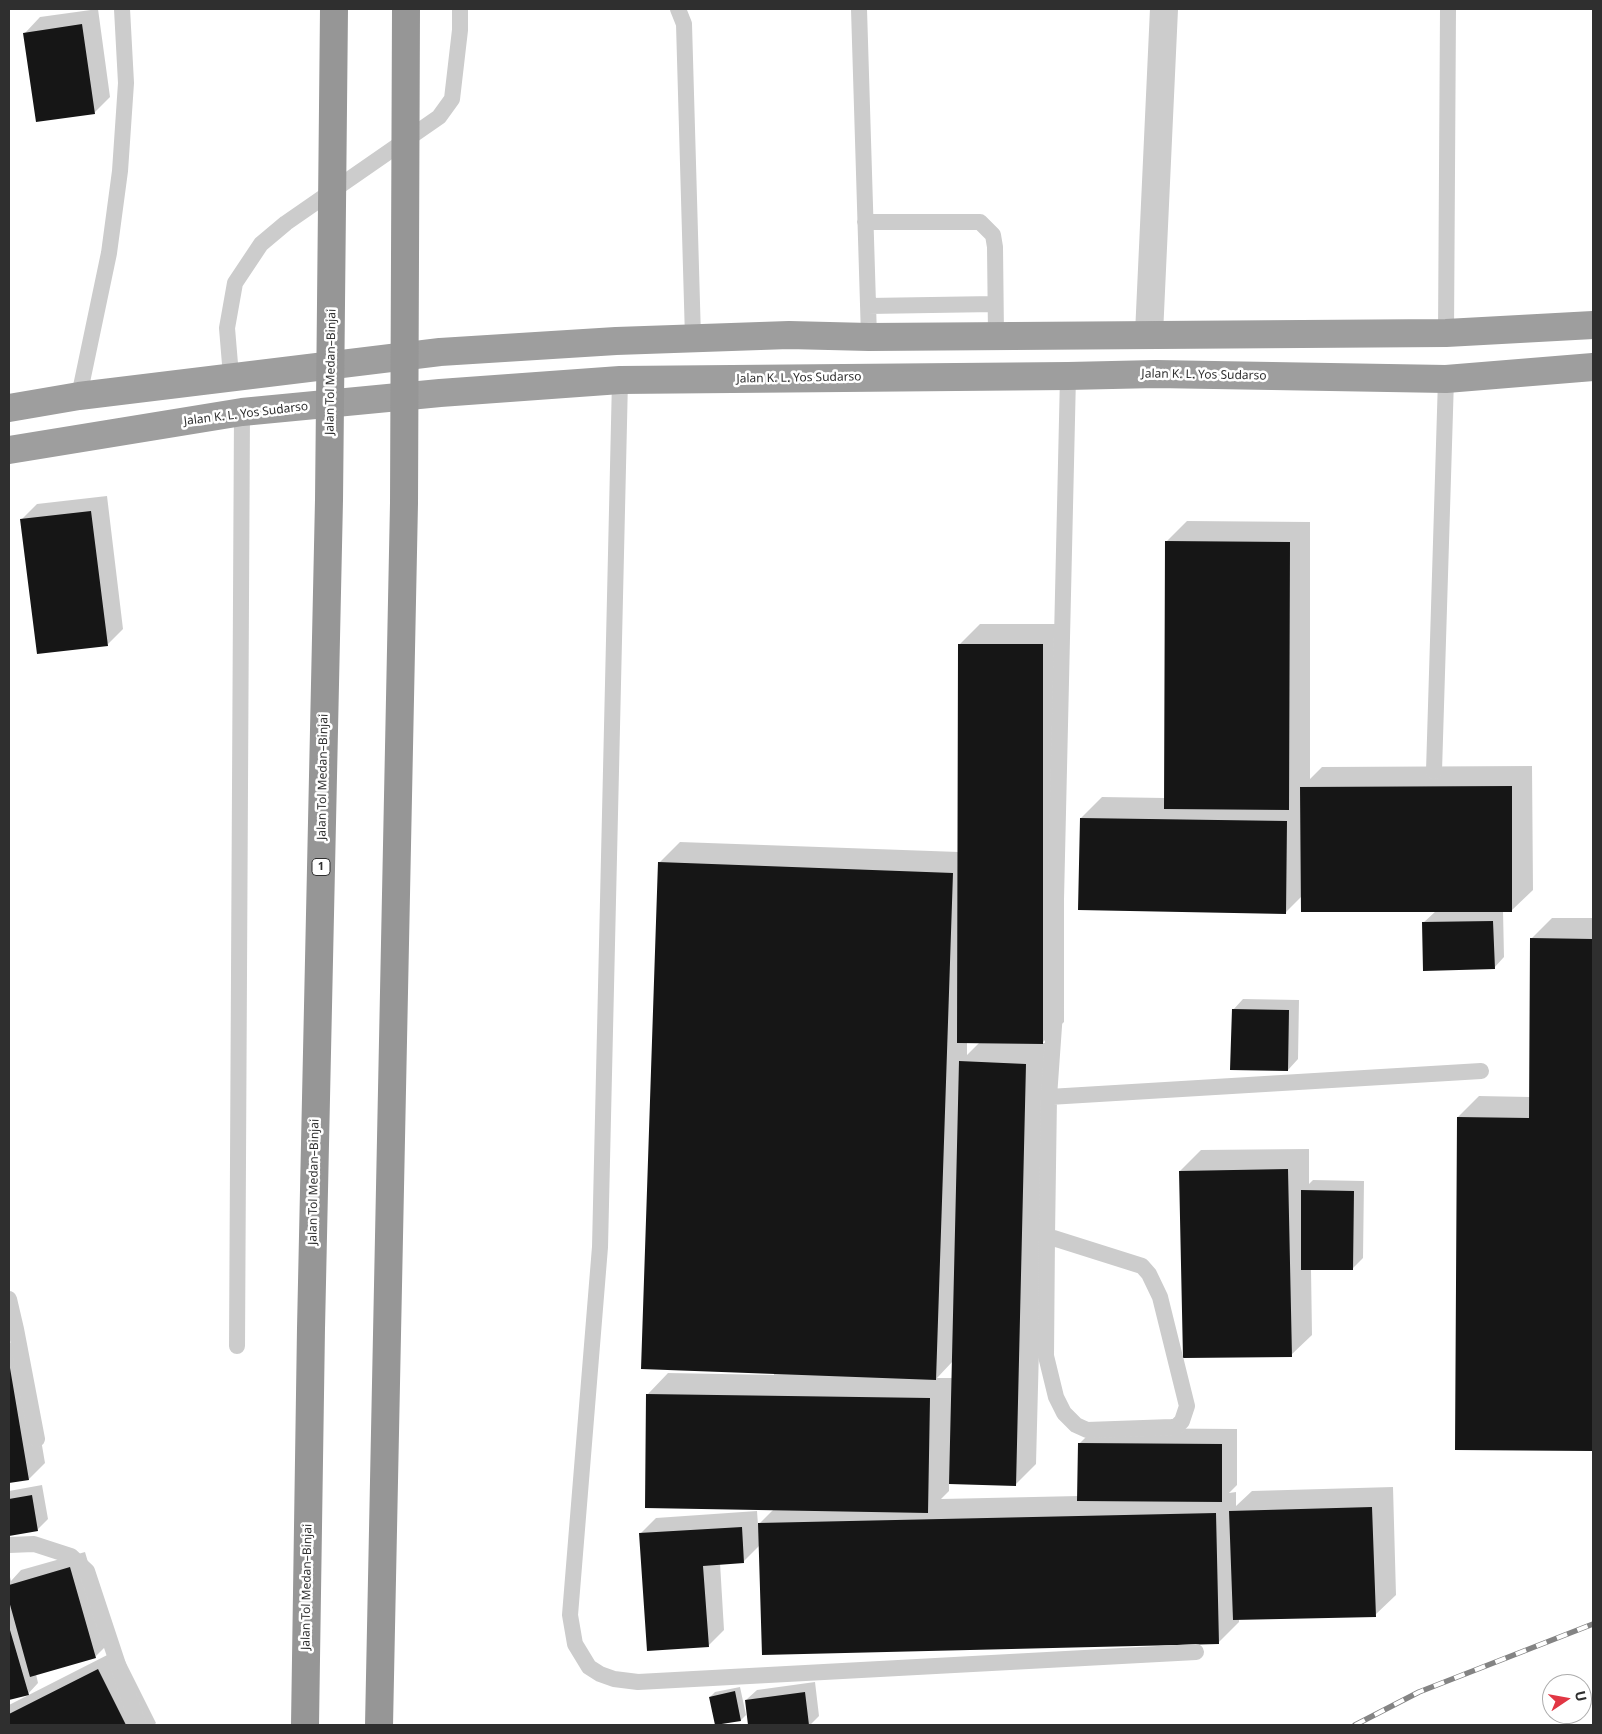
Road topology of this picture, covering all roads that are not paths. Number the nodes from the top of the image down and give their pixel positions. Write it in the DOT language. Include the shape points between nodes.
graph roads {
  1 [pos="122,9"];
  2 [pos="334,9"];
  3 [pos="406,9"];
  4 [pos="460,9"];
  5 [pos="678,9"];
  6 [pos="859,9"];
  7 [pos="1164,9"];
  8 [pos="1448,9"];
  9 [pos="865,222"];
  10 [pos="995,304"];
  11 [pos="868,306"];
  12 [pos="1593,325"];
  13 [pos="1446,333"];
  14 [pos="1149,334"];
  15 [pos="996,335"];
  16 [pos="869,337"];
  17 [pos="693,338"];
  18 [pos="1593,367"];
  19 [pos="232,376"];
  20 [pos="1068,376"];
  21 [pos="1446,379"];
  22 [pos="620,380"];
  23 [pos="79,396"];
  24 [pos="9,408"];
  25 [pos="242,412"];
  26 [pos="9,450"];
  27 [pos="1434,771"];
  28 [pos="1482,1071"];
  29 [pos="1049,1097"];
  30 [pos="1047,1236"];
  31 [pos="9,1300"];
  32 [pos="237,1346"];
  33 [pos="37,1439"];
  34 [pos="9,1545"];
  35 [pos="1196,1652"];
  36 [pos="138,1725"];
  37 [pos="306,1725"];
  38 [pos="379,1725"];
  1 -- 23 [label="lane" via="126,83 120,171 109,252"];
  2 -- 37 [label="highway, Jalan Tol Medan–Binjai / 1" via="329,500"];
  3 -- 38 [label="highway" via="404,513"];
  4 -- 19 [label="lane" via="452,99 439,117 286,223 261,244 236,283 227,328"];
  5 -- 17 [label="lane" via="684,24"];
  6 -- 9 [label="lane"];
  7 -- 14 [label="street"];
  8 -- 13 [label="lane"];
  9 -- 10 [label="lane" via="980,222 993,235"];
  9 -- 11 [label="lane"];
  10 -- 11 [label="lane"];
  10 -- 15 [label="lane"];
  11 -- 16 [label="lane"];
  12 -- 13 [label="highway"];
  13 -- 14 [label="highway"];
  14 -- 15 [label="highway"];
  15 -- 16 [label="highway"];
  16 -- 17 [label="highway"];
  17 -- 19 [label="highway" via="440,352"];
  18 -- 21 [label="highway, Jalan K. L. Yos Sudarso"];
  19 -- 23 [label="highway"];
  20 -- 21 [label="highway, Jalan K. L. Yos Sudarso" via="1156,374"];
  20 -- 22 [label="highway, Jalan K. L. Yos Sudarso"];
  20 -- 29 [label="lane" via="1056,998"];
  21 -- 27 [label="lane"];
  22 -- 25 [label="highway, Jalan K. L. Yos Sudarso"];
  22 -- 35 [label="lane" via="600,1247 570,1615 575,1644 589,1667 600,1674 638,1682"];
  23 -- 24 [label="highway"];
  25 -- 26 [label="highway, Jalan K. L. Yos Sudarso"];
  25 -- 32 [label="lane"];
  28 -- 29 [label="lane"];
  29 -- 30 [label="lane"];
  30 -- 30 [label="lane" via="1046,1356 1056,1397 1064,1412 1076,1425 1087,1430 1177,1426 1187,1406 1160,1298 1150,1274 1142,1266"];
  31 -- 33 [label="lane"];
  34 -- 36 [label="lane" via="34,1544 70,1556 87,1571"];
}
